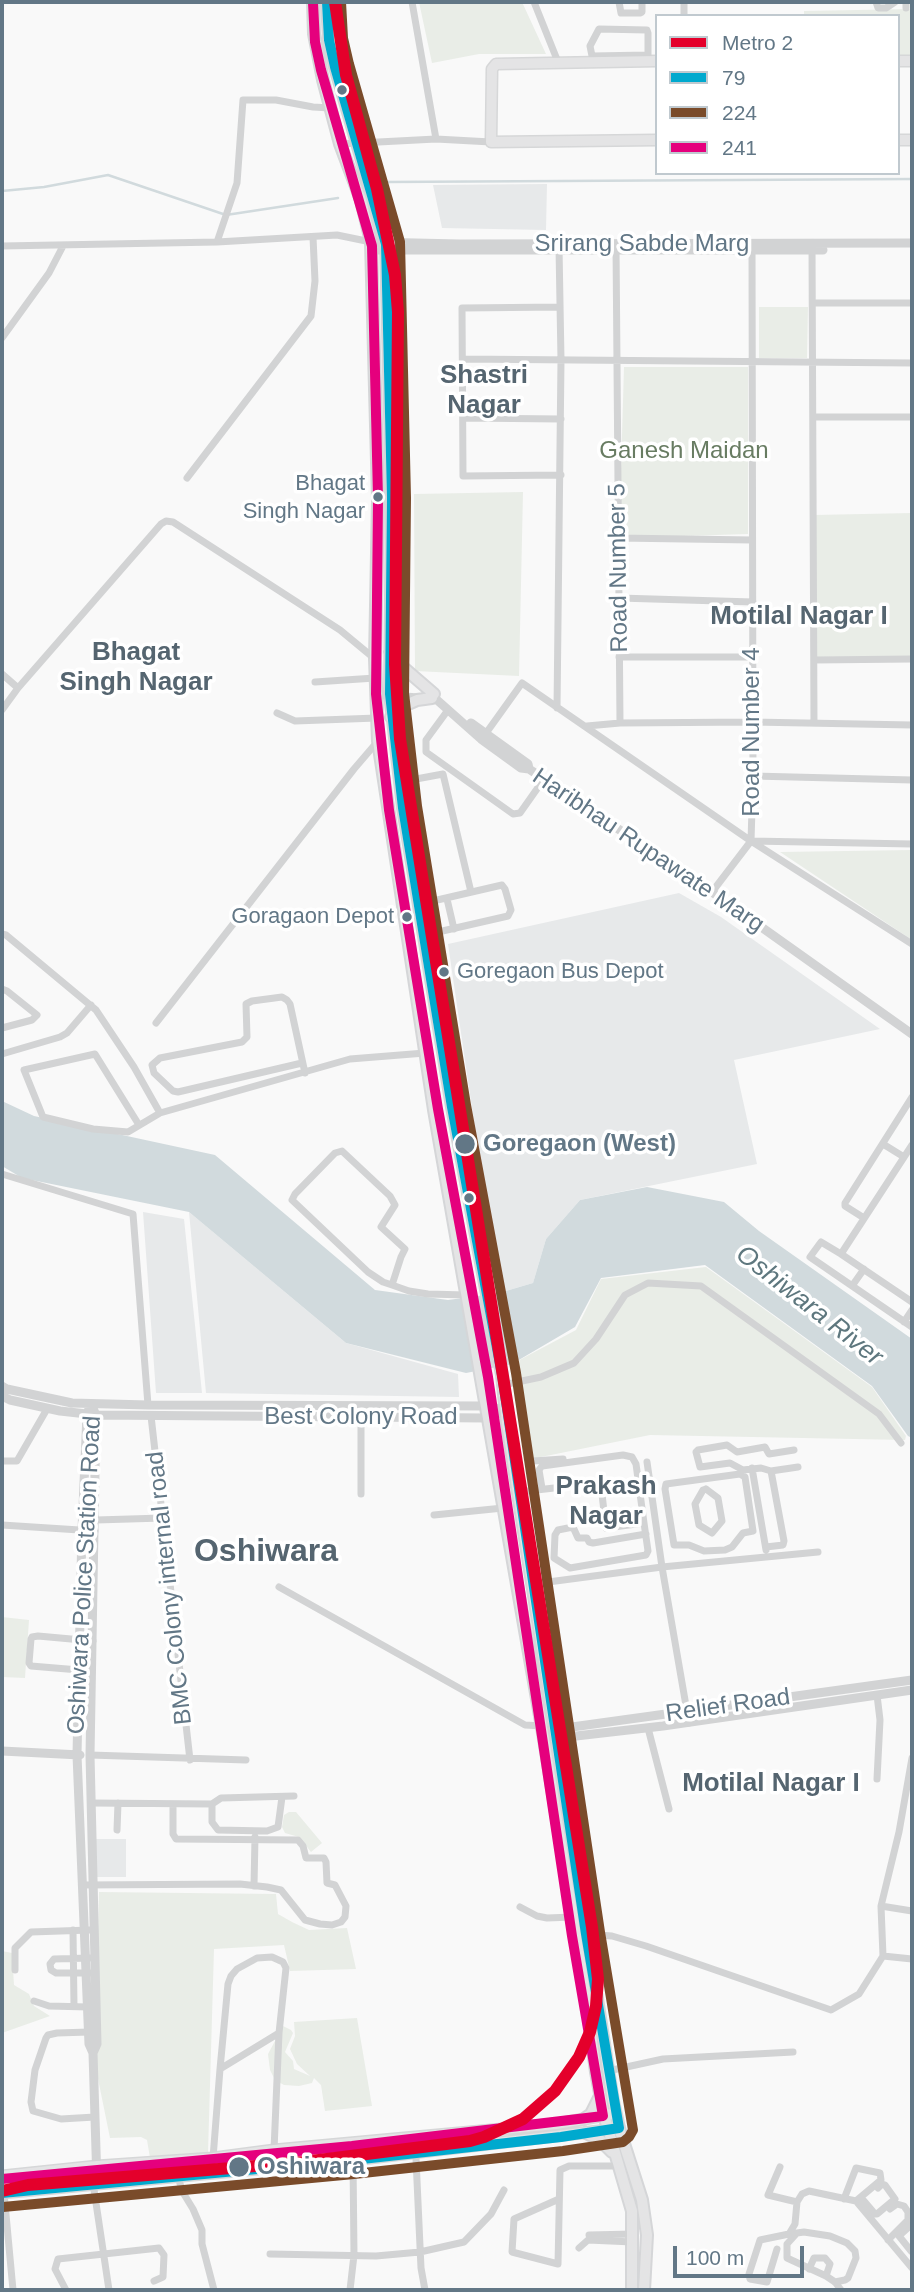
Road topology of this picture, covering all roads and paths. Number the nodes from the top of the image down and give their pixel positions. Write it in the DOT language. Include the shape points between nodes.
graph roads {
  1 [pos="313,2"];
  2 [pos="327,2"];
  3 [pos="412,2"];
  4 [pos="534,2"];
  5 [pos="617,2"];
  6 [pos="642,2"];
  7 [pos="876,2"];
  8 [pos="895,2"];
  9 [pos="642,18"];
  10 [pos="598,59"];
  11 [pos="651,59"];
  12 [pos="558,62"];
  13 [pos="330,108"];
  14 [pos="436,139"];
  15 [pos="655,139"];
  16 [pos="491,142"];
  17 [pos="356,143"];
  18 [pos="340,144"];
  19 [pos="313,237"];
  20 [pos="217,242"];
  21 [pos="912,243"];
  22 [pos="2,246"];
  23 [pos="63,246"];
  24 [pos="371,246"];
  25 [pos="386,247"];
  26 [pos="559,247"];
  27 [pos="616,247"];
  28 [pos="812,247"];
  29 [pos="752,248"];
  30 [pos="912,249"];
  31 [pos="813,303"];
  32 [pos="912,303"];
  33 [pos="561,307"];
  34 [pos="2,338"];
  35 [pos="463,359"];
  36 [pos="561,360"];
  37 [pos="617,360"];
  38 [pos="752,362"];
  39 [pos="813,362"];
  40 [pos="912,363"];
  41 [pos="813,417"];
  42 [pos="912,417"];
  43 [pos="463,418"];
  44 [pos="561,419"];
  45 [pos="561,475"];
  46 [pos="187,478"];
  47 [pos="618,538"];
  48 [pos="752,540"];
  49 [pos="619,598"];
  50 [pos="753,602"];
  51 [pos="390,652"];
  52 [pos="620,657"];
  53 [pos="752,657"];
  54 [pos="375,659"];
  55 [pos="912,659"];
  56 [pos="814,660"];
  57 [pos="2,674"];
  58 [pos="315,682"];
  59 [pos="376,687"];
  60 [pos="18,688"];
  61 [pos="390,692"];
  62 [pos="433,696"];
  63 [pos="557,708"];
  64 [pos="2,710"];
  65 [pos="448,710"];
  66 [pos="277,713"];
  67 [pos="391,717"];
  68 [pos="377,718"];
  69 [pos="752,722"];
  70 [pos="620,723"];
  71 [pos="814,723"];
  72 [pos="912,725"];
  73 [pos="587,727"];
  74 [pos="483,736"];
  75 [pos="378,741"];
  76 [pos="445,771"];
  77 [pos="753,776"];
  78 [pos="544,779"];
  79 [pos="912,780"];
  80 [pos="400,782"];
  81 [pos="403,808"];
  82 [pos="389,810"];
  83 [pos="751,841"];
  84 [pos="912,844"];
  85 [pos="471,892"];
  86 [pos="712,892"];
  87 [pos="447,899"];
  88 [pos="420,906"];
  89 [pos="404,911"];
  90 [pos="454,929"];
  91 [pos="2,934"];
  92 [pos="425,935"];
  93 [pos="912,944"];
  94 [pos="2,989"];
  95 [pos="91,1005"];
  96 [pos="156,1023"];
  97 [pos="2,1028"];
  98 [pos="912,1034"];
  99 [pos="425,1053"];
  100 [pos="2,1054"];
  101 [pos="302,1063"];
  102 [pos="305,1073"];
  103 [pos="912,1097"];
  104 [pos="160,1113"];
  105 [pos="139,1125"];
  106 [pos="883,1144"];
  107 [pos="912,1145"];
  108 [pos="904,1157"];
  109 [pos="2,1174"];
  110 [pos="864,1217"];
  111 [pos="841,1254"];
  112 [pos="481,1258"];
  113 [pos="460,1262"];
  114 [pos="864,1269"];
  115 [pos="392,1285"];
  116 [pos="852,1286"];
  117 [pos="466,1295"];
  118 [pos="912,1302"];
  119 [pos="912,1310"];
  120 [pos="904,1322"];
  121 [pos="912,1327"];
  122 [pos="502,1380"];
  123 [pos="2,1386"];
  124 [pos="2,1396"];
  125 [pos="91,1404"];
  126 [pos="148,1405"];
  127 [pos="485,1406"];
  128 [pos="47,1409"];
  129 [pos="507,1410"];
  130 [pos="92,1415"];
  131 [pos="151,1416"];
  132 [pos="361,1417"];
  133 [pos="487,1418"];
  134 [pos="901,1443"];
  135 [pos="732,1447"];
  136 [pos="794,1450"];
  137 [pos="569,1458"];
  138 [pos="2,1461"];
  139 [pos="533,1461"];
  140 [pos="647,1462"];
  141 [pos="735,1466"];
  142 [pos="798,1467"];
  143 [pos="752,1468"];
  144 [pos="771,1471"];
  145 [pos="703,1479"];
  146 [pos="542,1488"];
  147 [pos="705,1489"];
  148 [pos="519,1492"];
  149 [pos="361,1494"];
  150 [pos="503,1508"];
  151 [pos="434,1515"];
  152 [pos="163,1518"];
  153 [pos="96,1520"];
  154 [pos="644,1523"];
  155 [pos="2,1525"];
  156 [pos="606,1528"];
  157 [pos="82,1530"];
  158 [pos="95,1531"];
  159 [pos="646,1534"];
  160 [pos="738,1539"];
  161 [pos="607,1540"];
  162 [pos="765,1547"];
  163 [pos="698,1548"];
  164 [pos="818,1552"];
  165 [pos="767,1557"];
  166 [pos="740,1560"];
  167 [pos="699,1564"];
  168 [pos="662,1567"];
  169 [pos="533,1584"];
  170 [pos="279,1587"];
  171 [pos="80,1640"];
  172 [pos="93,1641"];
  173 [pos="79,1670"];
  174 [pos="912,1680"];
  175 [pos="79,1681"];
  176 [pos="92,1682"];
  177 [pos="912,1690"];
  178 [pos="877,1695"];
  179 [pos="688,1711"];
  180 [pos="689,1723"];
  181 [pos="648,1728"];
  182 [pos="543,1732"];
  183 [pos="556,1733"];
  184 [pos="2,1751"];
  185 [pos="77,1755"];
  186 [pos="90,1755"];
  187 [pos="912,1758"];
  188 [pos="190,1760"];
  189 [pos="246,1760"];
  190 [pos="877,1779"];
  191 [pos="294,1796"];
  192 [pos="282,1797"];
  193 [pos="91,1803"];
  194 [pos="118,1803"];
  195 [pos="173,1804"];
  196 [pos="212,1804"];
  197 [pos="669,1809"];
  198 [pos="117,1830"];
  199 [pos="256,1835"];
  200 [pos="88,1885"];
  201 [pos="254,1886"];
  202 [pos="881,1906"];
  203 [pos="520,1907"];
  204 [pos="912,1911"];
  205 [pos="573,1917"];
  206 [pos="73,1930"];
  207 [pos="89,1930"];
  208 [pos="586,1934"];
  209 [pos="883,1956"];
  210 [pos="90,1958"];
  211 [pos="74,1959"];
  212 [pos="912,1959"];
  213 [pos="15,1970"];
  214 [pos="74,1973"];
  215 [pos="91,1973"];
  216 [pos="34,2001"];
  217 [pos="74,2007"];
  218 [pos="88,2007"];
  219 [pos="89,2032"];
  220 [pos="279,2033"];
  221 [pos="793,2052"];
  222 [pos="93,2053"];
  223 [pos="220,2069"];
  224 [pos="608,2071"];
  225 [pos="601,2099"];
  226 [pos="610,2114"];
  227 [pos="95,2118"];
  228 [pos="584,2119"];
  229 [pos="613,2129"];
  230 [pos="586,2133"];
  231 [pos="415,2137"];
  232 [pos="274,2150"];
  233 [pos="414,2153"];
  234 [pos="214,2158"];
  235 [pos="353,2160"];
  236 [pos="617,2162"];
  237 [pos="97,2166"];
  238 [pos="780,2167"];
  239 [pos="2,2176"];
  240 [pos="178,2176"];
  241 [pos="95,2183"];
  242 [pos="504,2190"];
  243 [pos="3,2193"];
  244 [pos="845,2196"];
  245 [pos="559,2199"];
  246 [pos="860,2201"];
  247 [pos="797,2202"];
  248 [pos="873,2222"];
  249 [pos="912,2224"];
  250 [pos="589,2235"];
  251 [pos="633,2238"];
  252 [pos="888,2240"];
  253 [pos="579,2248"];
  254 [pos="776,2249"];
  255 [pos="420,2252"];
  256 [pos="103,2254"];
  257 [pos="270,2254"];
  258 [pos="354,2255"];
  259 [pos="909,2255"];
  260 [pos="912,2268"];
  261 [pos="809,2269"];
  262 [pos="827,2276"];
  263 [pos="154,2281"];
  264 [pos="840,2288"];
  265 [pos="12,2290"];
  266 [pos="66,2290"];
  267 [pos="109,2290"];
  268 [pos="214,2290"];
  269 [pos="351,2290"];
  270 [pos="425,2290"];
  271 [pos="632,2290"];
  272 [pos="644,2290"];
  1 -- 13 [label="main road" via="314,34"];
  2 -- 17 [label="main road" via="335,67"];
  3 -- 14 [label="street"];
  4 -- 12 [label="street"];
  5 -- 6 [label="street" via="621,13 642,12"];
  5 -- 9 [label="street" via="617,16"];
  7 -- 8 [label="street" via="878,8"];
  10 -- 11 [label="main road"];
  10 -- 11 [label="street" via="591,55 590,47 599,29 647,30"];
  10 -- 12 [label="main road"];
  12 -- 16 [label="main road" via="493,66"];
  13 -- 18 [label="main road"];
  13 -- 20 [label="street" via="243,100 237,183"];
  14 -- 16 [label="street"];
  14 -- 17 [label="street"];
  15 -- 16 [label="main road"];
  17 -- 18 [label="street"];
  17 -- 25 [label="main road"];
  18 -- 24 [label="main road" via="361,200"];
  19 -- 20 [label="street"];
  19 -- 24 [label="street" via="337,235"];
  19 -- 46 [label="street" via="316,281 310,316"];
  20 -- 23 [label="street"];
  21 -- 28 [label="street, Srirang Sabde Marg"];
  22 -- 23 [label="street"];
  23 -- 34 [label="street"];
  24 -- 25 [label="street, Srirang Sabde Marg"];
  24 -- 54 [label="main road" via="378,499"];
  25 -- 26 [label="street, Srirang Sabde Marg"];
  25 -- 51 [label="main road" via="392,498"];
  26 -- 27 [label="street, Srirang Sabde Marg"];
  26 -- 33 [label="street"];
  27 -- 29 [label="street, Srirang Sabde Marg"];
  27 -- 37 [label="street, Road Number 5"];
  28 -- 29 [label="street, Srirang Sabde Marg"];
  28 -- 30 [label="street"];
  28 -- 31 [label="street"];
  29 -- 38 [label="street, Road Number 4"];
  31 -- 32 [label="street"];
  31 -- 39 [label="street"];
  33 -- 35 [label="street" via="462,308"];
  33 -- 36 [label="street"];
  35 -- 36 [label="street"];
  35 -- 43 [label="street"];
  36 -- 37 [label="street"];
  36 -- 44 [label="street"];
  37 -- 38 [label="street"];
  37 -- 47 [label="street, Road Number 5"];
  38 -- 39 [label="street"];
  38 -- 48 [label="street, Road Number 4"];
  39 -- 40 [label="street"];
  39 -- 41 [label="street"];
  41 -- 42 [label="street"];
  41 -- 56 [label="street"];
  43 -- 44 [label="street"];
  43 -- 45 [label="street" via="463,476"];
  44 -- 45 [label="street"];
  45 -- 63 [label="street"];
  47 -- 48 [label="street"];
  47 -- 49 [label="street, Road Number 5"];
  48 -- 50 [label="street, Road Number 4"];
  49 -- 50 [label="street"];
  49 -- 52 [label="street, Road Number 5"];
  50 -- 53 [label="street, Road Number 4"];
  51 -- 61 [label="main road"];
  51 -- 62 [label="main road"];
  52 -- 53 [label="street"];
  52 -- 70 [label="street, Road Number 5"];
  53 -- 69 [label="street, Road Number 4"];
  54 -- 59 [label="main road"];
  54 -- 60 [label="street" via="340,630 166,521"];
  55 -- 56 [label="street"];
  56 -- 71 [label="street"];
  57 -- 60 [label="street"];
  58 -- 59 [label="street"];
  59 -- 61 [label="street"];
  59 -- 68 [label="main road"];
  60 -- 64 [label="street"];
  61 -- 62 [label="street"];
  61 -- 67 [label="main road"];
  62 -- 65 [label="street, Haribhau Rupawate Marg"];
  62 -- 67 [label="main road" via="399,708"];
  62 -- 74 [label="street" via="440,697"];
  63 -- 73 [label="street"];
  63 -- 74 [label="street" via="522,683"];
  65 -- 74 [label="street, Haribhau Rupawate Marg"];
  65 -- 76 [label="street" via="426,740 425,749"];
  66 -- 68 [label="street" via="295,721"];
  67 -- 80 [label="main road"];
  68 -- 75 [label="main road"];
  69 -- 70 [label="street"];
  69 -- 71 [label="street"];
  69 -- 77 [label="street, Road Number 4"];
  70 -- 73 [label="street"];
  71 -- 72 [label="street"];
  73 -- 83 [label="street"];
  74 -- 78 [label="street, Haribhau Rupawate Marg" via="521,768"];
  75 -- 82 [label="main road"];
  75 -- 96 [label="street"];
  76 -- 78 [label="street" via="516,815"];
  76 -- 80 [label="street"];
  76 -- 85 [label="street"];
  77 -- 79 [label="street"];
  77 -- 83 [label="street, Road Number 4"];
  78 -- 86 [label="street, Haribhau Rupawate Marg"];
  80 -- 81 [label="main road"];
  81 -- 82 [label="main road"];
  81 -- 88 [label="main road"];
  82 -- 89 [label="main road"];
  83 -- 84 [label="street"];
  83 -- 86 [label="street"];
  83 -- 93 [label="street"];
  85 -- 87 [label="street"];
  85 -- 90 [label="street" via="502,885 511,913"];
  86 -- 98 [label="street, Haribhau Rupawate Marg"];
  87 -- 88 [label="street"];
  87 -- 90 [label="street"];
  88 -- 89 [label="main road"];
  88 -- 92 [label="main road"];
  89 -- 99 [label="main road"];
  90 -- 92 [label="street"];
  91 -- 95 [label="street"];
  92 -- 112 [label="main road"];
  94 -- 97 [label="street" via="37,1015"];
  95 -- 100 [label="street" via="60,1037"];
  95 -- 104 [label="street"];
  99 -- 102 [label="street" via="350,1059"];
  99 -- 113 [label="main road"];
  101 -- 101 [label="street" via="290,1004 282,997 246,1004 247,1037 242,1042 160,1058 152,1065 154,1073 178,1093"];
  101 -- 102 [label="street"];
  102 -- 104 [label="street"];
  103 -- 106 [label="street"];
  104 -- 105 [label="street"];
  105 -- 105 [label="street" via="128,1132 43,1117 24,1070 95,1054"];
  106 -- 108 [label="street"];
  106 -- 110 [label="street" via="845,1203"];
  107 -- 108 [label="street"];
  108 -- 110 [label="street"];
  109 -- 126 [label="street" via="133,1214"];
  110 -- 111 [label="street"];
  111 -- 114 [label="street"];
  111 -- 116 [label="street" via="821,1242 810,1257"];
  112 -- 113 [label="main road"];
  112 -- 122 [label="main road"];
  113 -- 117 [label="main road"];
  114 -- 116 [label="street"];
  114 -- 118 [label="street"];
  115 -- 115 [label="street" via="368,1272 292,1200 335,1153 342,1151 355,1162 395,1205 381,1227 405,1249"];
  115 -- 117 [label="street" via="428,1294"];
  116 -- 120 [label="street"];
  117 -- 127 [label="main road"];
  119 -- 120 [label="street"];
  120 -- 121 [label="street"];
  122 -- 129 [label="main road"];
  122 -- 134 [label="street" via="541,1377 574,1363 625,1294 648,1283 701,1286 879,1414"];
  123 -- 125 [label="street, Best Colony Road"];
  124 -- 128 [label="street, Best Colony Road"];
  125 -- 126 [label="street, Best Colony Road"];
  125 -- 130 [label="street, Oshiwara Police Station Road"];
  126 -- 127 [label="street, Best Colony Road"];
  127 -- 129 [label="street, Best Colony Road"];
  127 -- 133 [label="main road"];
  128 -- 130 [label="street, Best Colony Road"];
  128 -- 138 [label="street" via="17,1461"];
  129 -- 133 [label="street, Best Colony Road"];
  129 -- 148 [label="main road"];
  130 -- 131 [label="street, Best Colony Road"];
  130 -- 153 [label="street, Oshiwara Police Station Road"];
  130 -- 157 [label="street, Oshiwara Police Station Road"];
  131 -- 132 [label="street, Best Colony Road"];
  131 -- 152 [label="street, BMC Colony internal road"];
  132 -- 133 [label="street, Best Colony Road"];
  132 -- 149 [label="street"];
  133 -- 150 [label="main road"];
  135 -- 136 [label="street" via="737,1452 765,1447 769,1454"];
  135 -- 141 [label="street"];
  135 -- 141 [label="street" via="696,1452 701,1467"];
  137 -- 139 [label="street"];
  140 -- 168 [label="street"];
  141 -- 143 [label="street"];
  142 -- 144 [label="street"];
  143 -- 144 [label="street"];
  143 -- 162 [label="street"];
  144 -- 162 [label="street" via="784,1541 783,1545"];
  145 -- 147 [label="street"];
  145 -- 160 [label="street" via="745,1477 754,1530"];
  145 -- 163 [label="street" via="664,1487 673,1544"];
  146 -- 148 [label="street"];
  146 -- 154 [label="street" via="542,1466 632,1457"];
  146 -- 156 [label="street" via="598,1483"];
  147 -- 147 [label="street" via="695,1502 698,1523 712,1533 722,1523 720,1510 717,1497"];
  148 -- 169 [label="main road"];
  150 -- 151 [label="street"];
  150 -- 182 [label="main road"];
  152 -- 153 [label="street"];
  152 -- 188 [label="street, BMC Colony internal road"];
  153 -- 158 [label="street, Oshiwara Police Station Road"];
  154 -- 156 [label="street"];
  154 -- 159 [label="street"];
  155 -- 157 [label="street"];
  156 -- 161 [label="street"];
  157 -- 158 [label="street"];
  157 -- 171 [label="street, Oshiwara Police Station Road"];
  158 -- 172 [label="street, Oshiwara Police Station Road"];
  159 -- 161 [label="street"];
  159 -- 161 [label="street" via="646,1555 570,1568 554,1558 558,1530 573,1527 578,1538 590,1543"];
  160 -- 163 [label="street" via="725,1550"];
  160 -- 166 [label="street"];
  162 -- 165 [label="street"];
  163 -- 167 [label="street"];
  164 -- 165 [label="street"];
  165 -- 166 [label="street"];
  166 -- 167 [label="street"];
  167 -- 168 [label="street"];
  168 -- 169 [label="street"];
  168 -- 179 [label="street"];
  169 -- 183 [label="main road"];
  170 -- 182 [label="street"];
  171 -- 172 [label="street"];
  171 -- 173 [label="street, Oshiwara Police Station Road"];
  171 -- 173 [label="street" via="32,1637 29,1663"];
  172 -- 176 [label="street, Oshiwara Police Station Road"];
  173 -- 175 [label="street, Oshiwara Police Station Road"];
  174 -- 179 [label="street, Relief Road"];
  175 -- 176 [label="street"];
  175 -- 185 [label="street, Oshiwara Police Station Road"];
  176 -- 186 [label="street, Oshiwara Police Station Road"];
  177 -- 178 [label="street, Relief Road"];
  178 -- 180 [label="street, Relief Road"];
  178 -- 190 [label="street"];
  179 -- 180 [label="street"];
  179 -- 183 [label="street, Relief Road"];
  180 -- 181 [label="street, Relief Road"];
  181 -- 183 [label="street, Relief Road"];
  181 -- 197 [label="street"];
  182 -- 183 [label="street, Relief Road"];
  182 -- 205 [label="main road"];
  183 -- 208 [label="main road"];
  184 -- 185 [label="street"];
  185 -- 186 [label="street"];
  185 -- 200 [label="street, Oshiwara Police Station Road"];
  186 -- 188 [label="street"];
  186 -- 193 [label="street, Oshiwara Police Station Road"];
  187 -- 202 [label="street"];
  188 -- 189 [label="street"];
  191 -- 192 [label="street"];
  192 -- 196 [label="street" via="221,1798"];
  192 -- 199 [label="street" via="278,1827"];
  193 -- 194 [label="street"];
  193 -- 200 [label="street, Oshiwara Police Station Road"];
  194 -- 195 [label="street"];
  194 -- 198 [label="street"];
  195 -- 196 [label="street"];
  195 -- 199 [label="street" via="176,1839"];
  196 -- 199 [label="street" via="212,1822 218,1830"];
  199 -- 201 [label="street"];
  199 -- 201 [label="street" via="294,1838 302,1843 306,1858 324,1858 327,1883 335,1885 346,1906 345,1917 332,1925 305,1920 281,1890"];
  200 -- 201 [label="street"];
  200 -- 207 [label="street, Oshiwara Police Station Road"];
  202 -- 204 [label="street"];
  202 -- 209 [label="street"];
  203 -- 205 [label="street" via="547,1919"];
  205 -- 225 [label="main road"];
  206 -- 207 [label="street"];
  206 -- 211 [label="street"];
  206 -- 213 [label="street" via="31,1932 15,1948"];
  207 -- 210 [label="street, Oshiwara Police Station Road"];
  208 -- 209 [label="street" via="646,1946 831,2010 859,1994"];
  208 -- 224 [label="main road"];
  209 -- 212 [label="street"];
  210 -- 211 [label="street"];
  210 -- 215 [label="street, Oshiwara Police Station Road"];
  211 -- 214 [label="street"];
  211 -- 214 [label="street" via="54,1959 50,1964 56,1973"];
  214 -- 215 [label="street"];
  214 -- 217 [label="street"];
  215 -- 218 [label="street, Oshiwara Police Station Road"];
  215 -- 222 [label="street, Oshiwara Police Station Road" via="97,2044"];
  216 -- 217 [label="street"];
  217 -- 218 [label="street"];
  218 -- 219 [label="street, Oshiwara Police Station Road"];
  219 -- 222 [label="street, Oshiwara Police Station Road"];
  219 -- 227 [label="street" via="48,2035 36,2064 31,2102 33,2111 61,2119"];
  220 -- 223 [label="street"];
  220 -- 223 [label="street" via="285,1968 272,1956 257,1958 237,1969 228,1984"];
  220 -- 232 [label="street"];
  221 -- 224 [label="street" via="663,2059"];
  222 -- 227 [label="street, Oshiwara Police Station Road"];
  223 -- 234 [label="street"];
  224 -- 226 [label="main road"];
  225 -- 226 [label="main road"];
  225 -- 228 [label="main road"];
  226 -- 228 [label="main road"];
  226 -- 229 [label="main road"];
  227 -- 237 [label="street, Oshiwara Police Station Road"];
  228 -- 231 [label="main road"];
  229 -- 230 [label="main road"];
  229 -- 236 [label="main road"];
  229 -- 272 [label="main road" via="642,2200 647,2235"];
  230 -- 233 [label="main road"];
  230 -- 236 [label="main road" via="600,2140"];
  231 -- 232 [label="main road"];
  231 -- 233 [label="street"];
  232 -- 234 [label="main road"];
  233 -- 235 [label="main road"];
  233 -- 255 [label="street"];
  234 -- 237 [label="main road"];
  235 -- 240 [label="main road"];
  235 -- 258 [label="street"];
  236 -- 245 [label="street" via="560,2170"];
  236 -- 251 [label="main road" via="632,2211"];
  237 -- 239 [label="main road"];
  237 -- 241 [label="street, Oshiwara Police Station Road"];
  238 -- 247 [label="street" via="768,2195"];
  240 -- 241 [label="main road"];
  240 -- 268 [label="street" via="202,2230"];
  241 -- 243 [label="main road"];
  241 -- 256 [label="street"];
  242 -- 255 [label="street" via="491,2214 464,2242"];
  243 -- 265 [label="street"];
  244 -- 246 [label="street"];
  244 -- 246 [label="street" via="856,2168 880,2173 881,2180"];
  244 -- 247 [label="street" via="808,2191"];
  245 -- 245 [label="street" via="558,2264 512,2252 514,2218"];
  246 -- 246 [label="street" via="883,2184 895,2197 877,2214"];
  246 -- 248 [label="street"];
  247 -- 254 [label="street" via="789,2234 760,2240 750,2279 767,2282"];
  248 -- 252 [label="street"];
  248 -- 252 [label="street" via="897,2204 904,2206 908,2220"];
  249 -- 259 [label="street" via="899,2236"];
  250 -- 251 [label="street"];
  251 -- 253 [label="street" via="588,2240"];
  251 -- 271 [label="main road"];
  252 -- 259 [label="street"];
  255 -- 258 [label="street"];
  255 -- 270 [label="street"];
  256 -- 263 [label="street" via="159,2248 164,2255 163,2277"];
  256 -- 266 [label="street" via="58,2259 55,2269"];
  256 -- 267 [label="street"];
  257 -- 258 [label="street"];
  258 -- 269 [label="street"];
  259 -- 260 [label="street"];
  261 -- 262 [label="street"];
  261 -- 262 [label="street" via="814,2258 825,2258 830,2264"];
  261 -- 264 [label="street" via="786,2256 787,2244 797,2233 830,2236 847,2243 856,2258"];
  262 -- 264 [label="street"];
}
